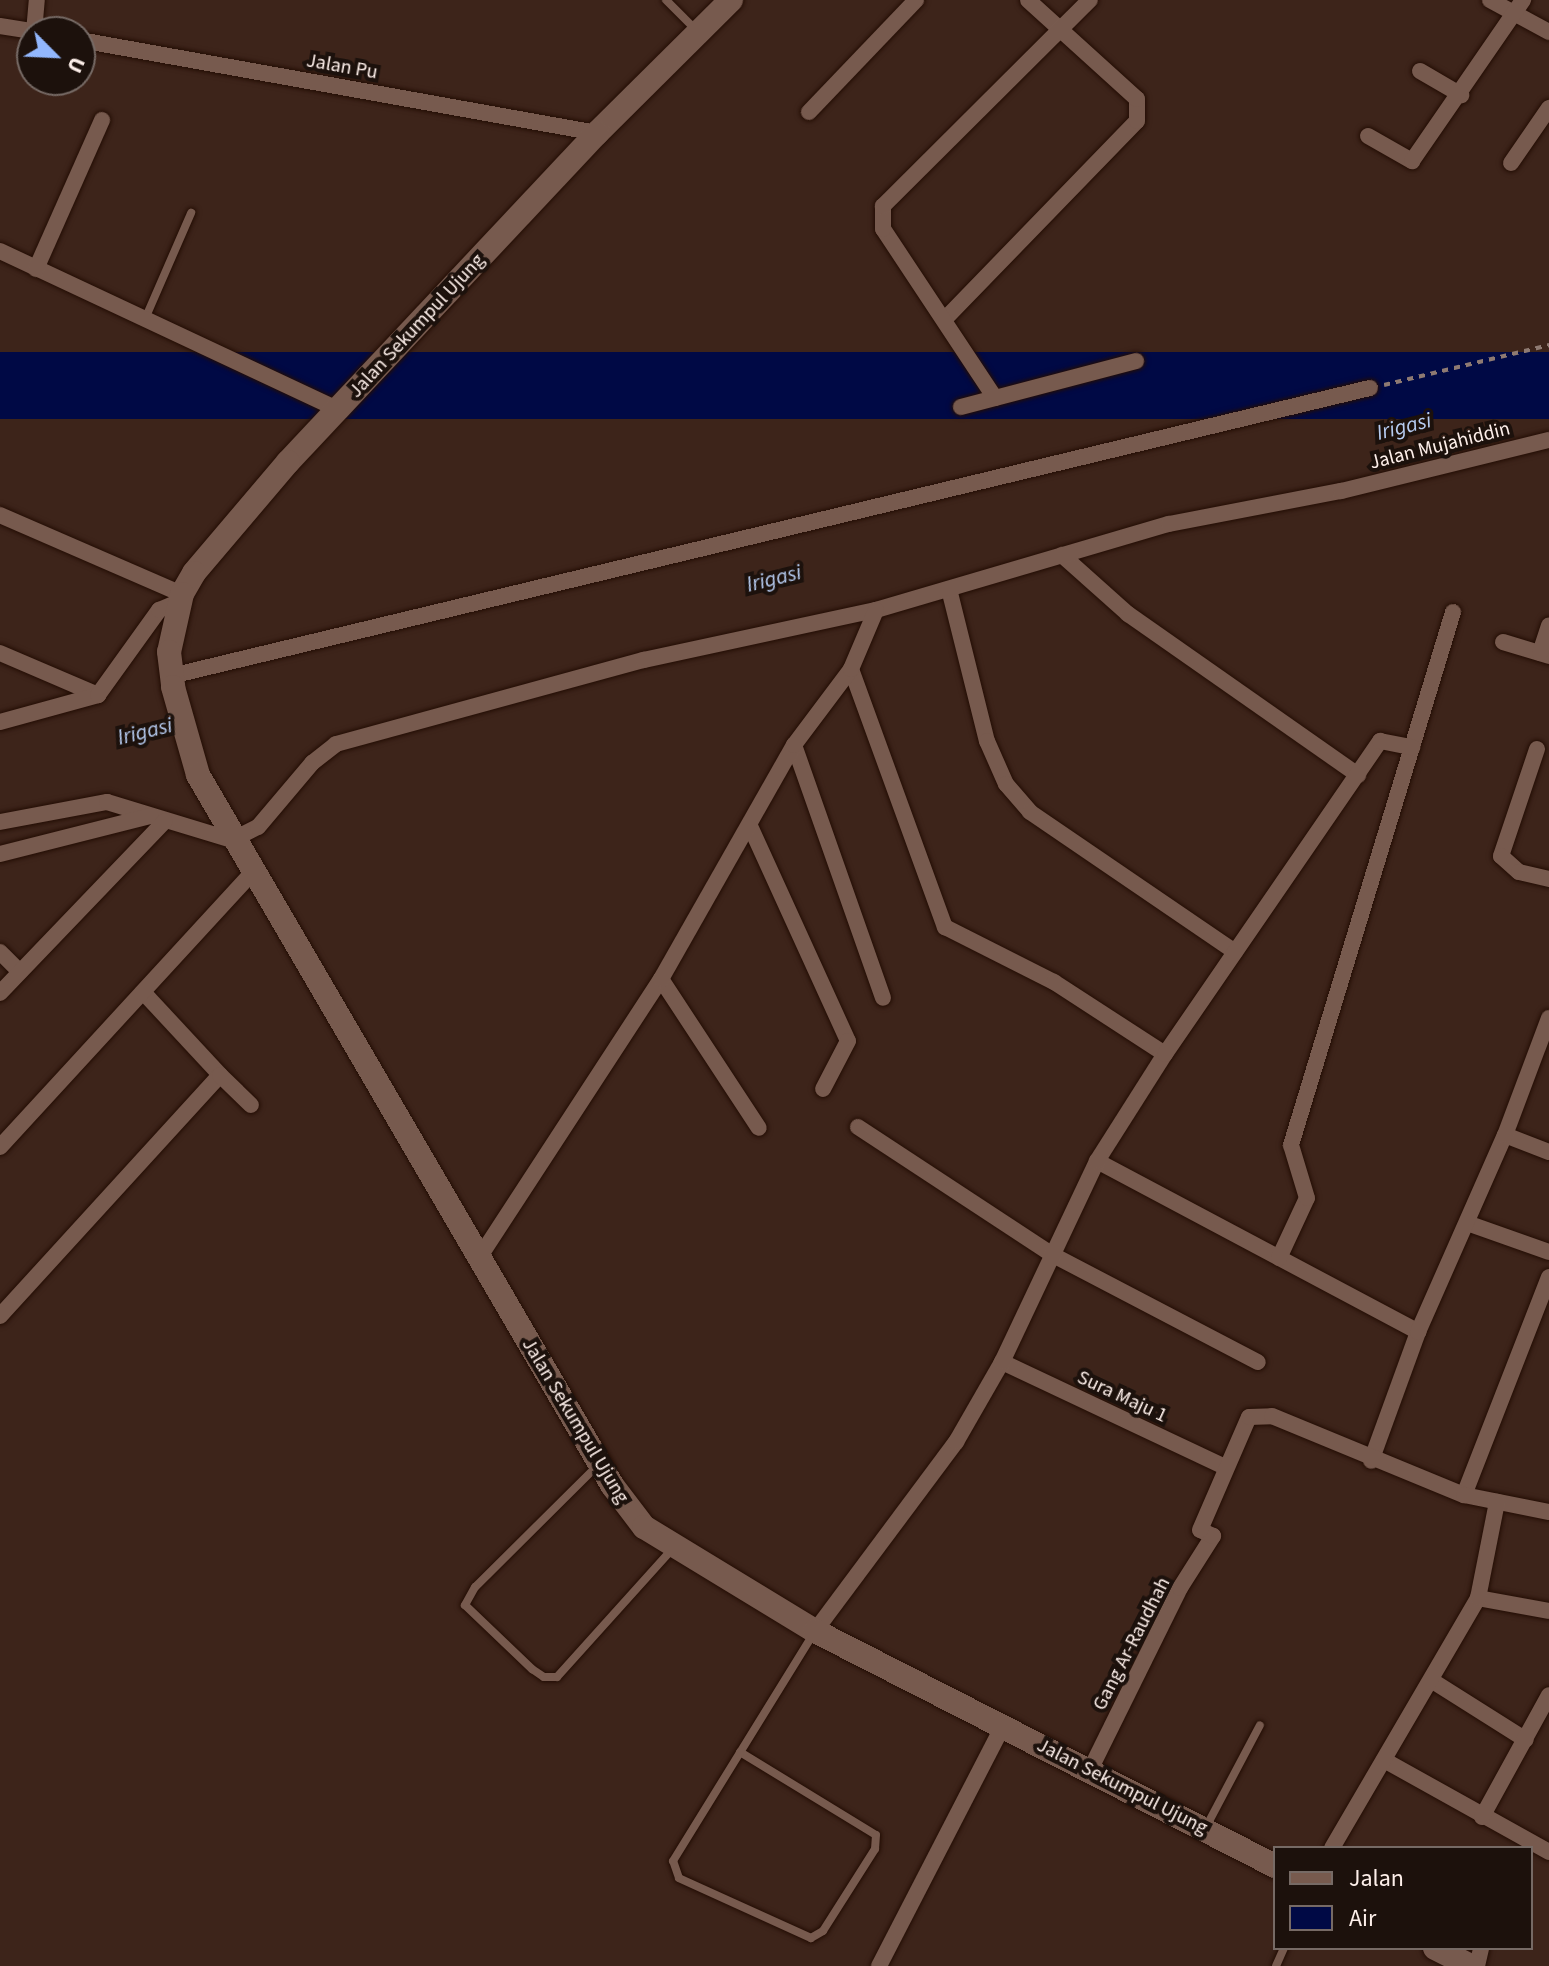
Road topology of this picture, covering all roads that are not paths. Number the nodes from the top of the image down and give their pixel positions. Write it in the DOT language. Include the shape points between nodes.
graph roads {
  1 [pos="666,0"];
  2 [pos="731,0"];
  3 [pos="916,0"];
  4 [pos="1028,0"];
  5 [pos="1090,0"];
  6 [pos="1490,0"];
  7 [pos="1519,7"];
  8 [pos="1060,30"];
  9 [pos="1549,32"];
  10 [pos="699,33"];
  11 [pos="96,43"];
  12 [pos="1420,71"];
  13 [pos="1461,95"];
  14 [pos="1549,108"];
  15 [pos="809,112"];
  16 [pos="102,120"];
  17 [pos="597,133"];
  18 [pos="1368,136"];
  19 [pos="1511,163"];
  20 [pos="191,213"];
  21 [pos="0,251"];
  22 [pos="36,269"];
  23 [pos="944,320"];
  24 [pos="144,321"];
  25 [pos="1136,361"];
  26 [pos="1370,388"];
  27 [pos="995,398"];
  28 [pos="961,407"];
  29 [pos="339,410"];
  30 [pos="1549,440"];
  31 [pos="0,515"];
  32 [pos="1062,555"];
  33 [pos="949,589"];
  34 [pos="181,598"];
  35 [pos="876,610"];
  36 [pos="1453,612"];
  37 [pos="1549,625"];
  38 [pos="1503,642"];
  39 [pos="0,653"];
  40 [pos="1544,655"];
  41 [pos="851,669"];
  42 [pos="172,681"];
  43 [pos="98,695"];
  44 [pos="0,722"];
  45 [pos="794,745"];
  46 [pos="1412,747"];
  47 [pos="1537,749"];
  48 [pos="1358,775"];
  49 [pos="158,818"];
  50 [pos="0,822"];
  51 [pos="750,826"];
  52 [pos="232,840"];
  53 [pos="0,854"];
  54 [pos="252,873"];
  55 [pos="1549,879"];
  56 [pos="0,952"];
  57 [pos="1235,952"];
  58 [pos="20,972"];
  59 [pos="661,979"];
  60 [pos="143,992"];
  61 [pos="0,993"];
  62 [pos="883,998"];
  63 [pos="1549,1018"];
  64 [pos="1165,1054"];
  65 [pos="1542,1056"];
  66 [pos="220,1075"];
  67 [pos="823,1089"];
  68 [pos="251,1105"];
  69 [pos="858,1127"];
  70 [pos="759,1128"];
  71 [pos="1505,1135"];
  72 [pos="0,1147"];
  73 [pos="1549,1152"];
  74 [pos="1097,1161"];
  75 [pos="1467,1223"];
  76 [pos="1549,1252"];
  77 [pos="1053,1255"];
  78 [pos="479,1258"];
  79 [pos="1279,1258"];
  80 [pos="1549,1277"];
  81 [pos="0,1316"];
  82 [pos="1418,1332"];
  83 [pos="1002,1362"];
  84 [pos="1258,1362"];
  85 [pos="1371,1461"];
  86 [pos="600,1464"];
  87 [pos="1225,1467"];
  88 [pos="1464,1495"];
  89 [pos="1497,1502"];
  90 [pos="1549,1512"];
  91 [pos="675,1547"];
  92 [pos="1478,1598"];
  93 [pos="1549,1611"];
  94 [pos="815,1631"];
  95 [pos="1431,1680"];
  96 [pos="1549,1695"];
  97 [pos="1260,1725"];
  98 [pos="1003,1726"];
  99 [pos="1526,1740"];
  100 [pos="740,1752"];
  101 [pos="1384,1760"];
  102 [pos="1090,1770"];
  103 [pos="1482,1817"];
  104 [pos="1204,1829"];
  105 [pos="1333,1846"];
  106 [pos="1549,1852"];
  107 [pos="1273,1865"];
  108 [pos="1440,1950"];
  109 [pos="1473,1962"];
  110 [pos="879,1966"];
  1 -- 10 [label="lane"];
  2 -- 10 [label="main road, Jalan Sekumpul Ujung"];
  3 -- 15 [label="street"];
  4 -- 8 [label="street"];
  5 -- 8 [label="street"];
  6 -- 7 [label="street"];
  7 -- 9 [label="street"];
  7 -- 13 [label="street"];
  8 -- 23 [label="street" via="883,206 883,229"];
  8 -- 23 [label="street" via="1137,99 1137,121"];
  10 -- 17 [label="main road, Jalan Sekumpul Ujung"];
  11 -- 17 [label="street, Jalan Pu"];
  12 -- 13 [label="street"];
  13 -- 18 [label="street" via="1412,161"];
  14 -- 19 [label="street"];
  16 -- 22 [label="street"];
  17 -- 29 [label="main road, Jalan Sekumpul Ujung"];
  20 -- 24 [label="lane"];
  21 -- 22 [label="street"];
  22 -- 24 [label="street"];
  23 -- 27 [label="street"];
  24 -- 29 [label="street"];
  25 -- 27 [label="street"];
  26 -- 42 [label="street"];
  27 -- 28 [label="street"];
  29 -- 34 [label="main road, Jalan Sekumpul Ujung" via="210,551"];
  30 -- 32 [label="street, Jalan Mujahiddin" via="1341,491 1169,524"];
  31 -- 34 [label="street"];
  32 -- 33 [label="street, Jalan Mujahiddin"];
  32 -- 48 [label="street" via="1128,614"];
  33 -- 35 [label="street, Jalan Mujahiddin"];
  33 -- 57 [label="street" via="987,741 1006,784 1030,812"];
  34 -- 42 [label="main road, Jalan Sekumpul Ujung" via="172,628"];
  34 -- 43 [label="street" via="159,610"];
  35 -- 41 [label="street"];
  35 -- 52 [label="street, Jalan Mujahiddin" via="644,660 336,744 312,763 258,827"];
  36 -- 46 [label="street"];
  37 -- 40 [label="street"];
  38 -- 40 [label="street"];
  39 -- 43 [label="street"];
  41 -- 45 [label="street"];
  41 -- 64 [label="street" via="945,927 1054,982"];
  42 -- 52 [label="main road, Jalan Sekumpul Ujung" via="198,775"];
  43 -- 44 [label="street"];
  45 -- 51 [label="street"];
  45 -- 62 [label="street"];
  46 -- 48 [label="street" via="1380,741"];
  46 -- 79 [label="street" via="1291,1145 1307,1198"];
  47 -- 55 [label="street" via="1501,856 1519,872"];
  48 -- 57 [label="street"];
  49 -- 50 [label="street" via="107,802"];
  49 -- 52 [label="street"];
  49 -- 53 [label="street"];
  49 -- 58 [label="street"];
  51 -- 59 [label="street"];
  51 -- 67 [label="street" via="848,1041"];
  52 -- 54 [label="main road, Jalan Sekumpul Ujung"];
  54 -- 60 [label="street"];
  54 -- 78 [label="main road, Jalan Sekumpul Ujung"];
  56 -- 58 [label="street"];
  57 -- 64 [label="street"];
  58 -- 61 [label="street"];
  59 -- 70 [label="street"];
  59 -- 78 [label="street"];
  60 -- 66 [label="street"];
  60 -- 72 [label="street"];
  63 -- 65 [label="street"];
  64 -- 74 [label="street"];
  65 -- 71 [label="street"];
  66 -- 68 [label="street"];
  66 -- 81 [label="street"];
  69 -- 77 [label="street"];
  71 -- 73 [label="street"];
  71 -- 75 [label="street"];
  74 -- 77 [label="street"];
  74 -- 79 [label="street"];
  75 -- 76 [label="street"];
  75 -- 82 [label="street"];
  77 -- 83 [label="street"];
  77 -- 84 [label="street"];
  78 -- 86 [label="main road, Jalan Sekumpul Ujung"];
  79 -- 82 [label="street"];
  80 -- 88 [label="street"];
  82 -- 85 [label="street"];
  83 -- 87 [label="street, Sura Maju 1"];
  83 -- 94 [label="street" via="956,1442"];
  85 -- 87 [label="street" via="1260,1413 1249,1417"];
  85 -- 88 [label="street"];
  86 -- 91 [label="main road, Jalan Sekumpul Ujung" via="632,1514"];
  86 -- 91 [label="lane" via="475,1587 465,1605 532,1669 557,1677"];
  87 -- 102 [label="street, Gang Ar-Raudhah" via="1200,1530 1213,1536 1180,1588"];
  88 -- 89 [label="street"];
  89 -- 90 [label="street"];
  89 -- 92 [label="street"];
  91 -- 94 [label="main road, Jalan Sekumpul Ujung"];
  92 -- 93 [label="street"];
  92 -- 95 [label="street"];
  94 -- 98 [label="main road, Jalan Sekumpul Ujung"];
  94 -- 100 [label="lane"];
  95 -- 99 [label="street"];
  95 -- 101 [label="street"];
  96 -- 99 [label="street"];
  97 -- 104 [label="lane"];
  98 -- 102 [label="main road, Jalan Sekumpul Ujung"];
  98 -- 110 [label="street"];
  99 -- 103 [label="street"];
  100 -- 100 [label="lane" via="677,1851 674,1871 679,1878 811,1938 823,1931 838,1908 875,1849 876,1835"];
  101 -- 103 [label="street"];
  101 -- 105 [label="street"];
  102 -- 104 [label="main road, Jalan Sekumpul Ujung"];
  103 -- 106 [label="street"];
  104 -- 107 [label="main road, Jalan Sekumpul Ujung"];
  108 -- 109 [label="main road"];
}
